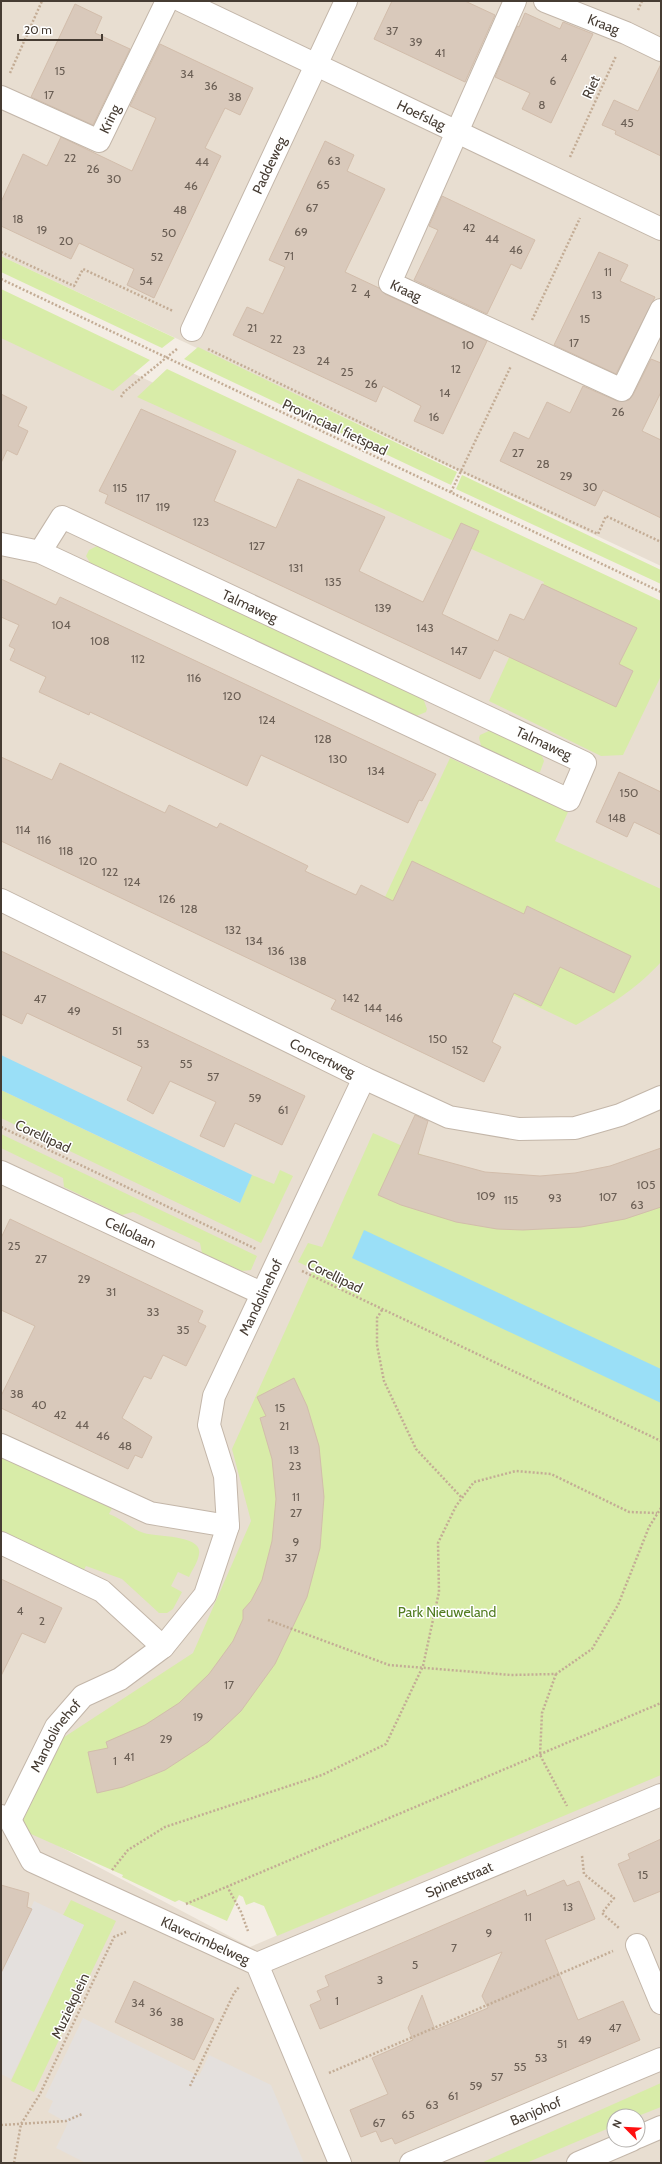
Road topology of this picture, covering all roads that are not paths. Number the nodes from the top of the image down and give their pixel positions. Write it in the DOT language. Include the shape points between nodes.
graph roads {
  1 [pos="168,1"];
  2 [pos="182,1"];
  3 [pos="346,1"];
  4 [pos="515,1"];
  5 [pos="545,1"];
  6 [pos="661,50"];
  7 [pos="315,66"];
  8 [pos="4,87"];
  9 [pos="457,132"];
  10 [pos="661,229"];
  11 [pos="661,310"];
  12 [pos="197,338"];
  13 [pos="1,544"];
  14 [pos="40,552"];
  15 [pos="1,900"];
  16 [pos="364,1078"];
  17 [pos="661,1097"];
  18 [pos="1,1172"];
  19 [pos="261,1293"];
  20 [pos="1,1445"];
  21 [pos="228,1526"];
  22 [pos="1,1543"];
  23 [pos="163,1647"];
  24 [pos="661,1795"];
  25 [pos="6,1818"];
  26 [pos="636,1944"];
  27 [pos="257,1964"];
  28 [pos="661,2003"];
  29 [pos="661,2059"];
  30 [pos="661,2128"];
  31 [pos="646,2134"];
  32 [pos="613,2148"];
  33 [pos="340,2163"];
  34 [pos="411,2163"];
  35 [pos="578,2163"];
  1 -- 8 [label="street, Kring" via="99,141"];
  2 -- 7 [label="street, Hoefslag"];
  3 -- 7 [label="street, Paddeweg"];
  4 -- 9 [label="street, Kraag"];
  5 -- 6 [label="street, Kraag" via="626,33"];
  7 -- 9 [label="street, Hoefslag"];
  7 -- 12 [label="street, Paddeweg"];
  9 -- 10 [label="street, Hoefslag"];
  9 -- 11 [label="street, Kraag" via="390,283 622,390"];
  13 -- 14 [label="street, Talmaweg"];
  14 -- 14 [label="street, Talmaweg" via="62,517 585,763 569,800"];
  15 -- 16 [label="street, Concertweg"];
  16 -- 17 [label="street, Concertweg" via="449,1117 519,1129 575,1128 620,1115"];
  16 -- 19 [label="street, Mandolinehof"];
  18 -- 19 [label="street, Cellolaan"];
  19 -- 21 [label="street, Mandolinehof" via="214,1396 209,1425 225,1476"];
  20 -- 21 [label="street" via="150,1513"];
  21 -- 23 [label="street, Mandolinehof" via="205,1595"];
  22 -- 23 [label="street" via="102,1591"];
  23 -- 25 [label="street, Mandolinehof" via="120,1679 83,1696 56,1727"];
  24 -- 27 [label="street, Spinetstraat"];
  25 -- 27 [label="street, Klavecimbelweg" via="32,1861"];
  26 -- 28 [label="street"];
  27 -- 33 [label="street, Klavecimbelweg"];
  29 -- 34 [label="street, Banjohof"];
  30 -- 31 [label="street"];
  32 -- 35 [label="street"];
}
